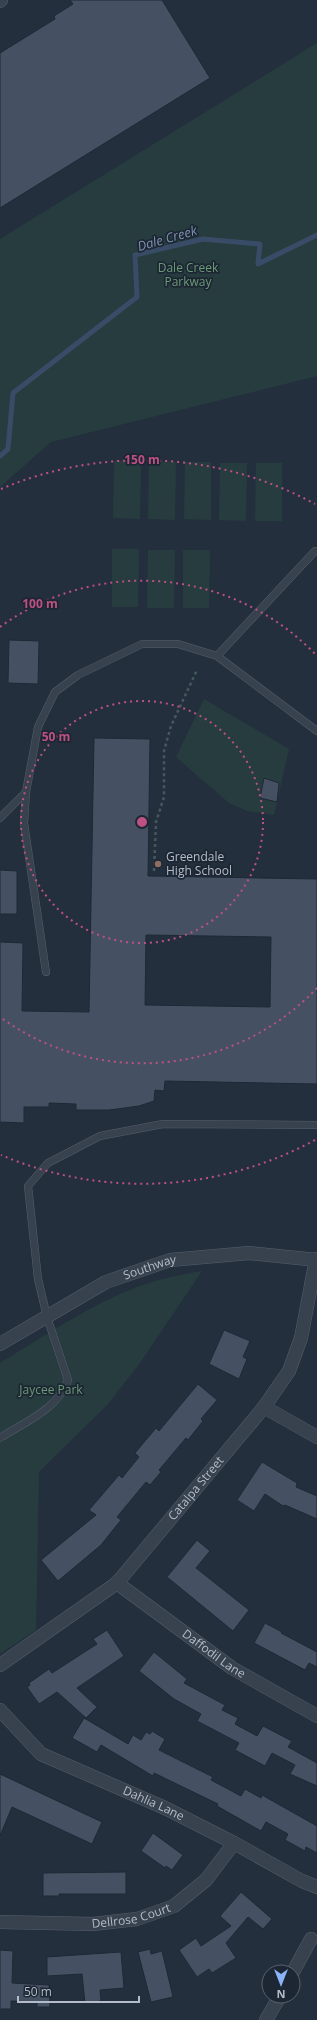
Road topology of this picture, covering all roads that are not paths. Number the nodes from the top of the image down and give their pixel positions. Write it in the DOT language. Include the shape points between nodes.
graph roads {
  1 [pos="317,551"];
  2 [pos="217,656"];
  3 [pos="317,731"];
  4 [pos="26,792"];
  5 [pos="0,818"];
  6 [pos="46,972"];
  7 [pos="317,1126"];
  8 [pos="316,1260"];
  9 [pos="46,1317"];
  10 [pos="0,1344"];
  11 [pos="264,1407"];
  12 [pos="317,1437"];
  13 [pos="0,1438"];
  14 [pos="117,1583"];
  15 [pos="0,1665"];
  16 [pos="0,1710"];
  17 [pos="317,1716"];
  18 [pos="234,1843"];
  19 [pos="317,1887"];
  20 [pos="0,1922"];
  21 [pos="311,1939"];
  22 [pos="297,1964"];
  23 [pos="275,2004"];
  24 [pos="266,2020"];
  1 -- 2 [label="lane"];
  2 -- 3 [label="lane"];
  2 -- 4 [label="lane" via="178,644 142,644 78,675 55,692 38,727"];
  4 -- 5 [label="lane"];
  4 -- 6 [label="lane" via="24,823"];
  7 -- 9 [label="lane" via="163,1124 100,1136 48,1163 28,1186 38,1279"];
  8 -- 9 [label="street, Southway" via="249,1253 170,1260 106,1282"];
  8 -- 11 [label="street, Catalpa Street" via="300,1338 289,1371"];
  9 -- 10 [label="street, Southway"];
  9 -- 13 [label="lane" via="66,1369 68,1380 65,1391 54,1404"];
  11 -- 12 [label="street"];
  11 -- 14 [label="street, Catalpa Street"];
  14 -- 15 [label="street, Catalpa Street"];
  14 -- 17 [label="street, Daffodil Lane" via="232,1668"];
  16 -- 18 [label="street, Dahlia Lane" via="41,1754 165,1808"];
  18 -- 19 [label="street, Dahlia Lane"];
  18 -- 20 [label="street, Dellrose Court" via="196,1889 174,1906 137,1919 93,1924"];
  21 -- 22 [label="street"];
  23 -- 24 [label="street"];
}
